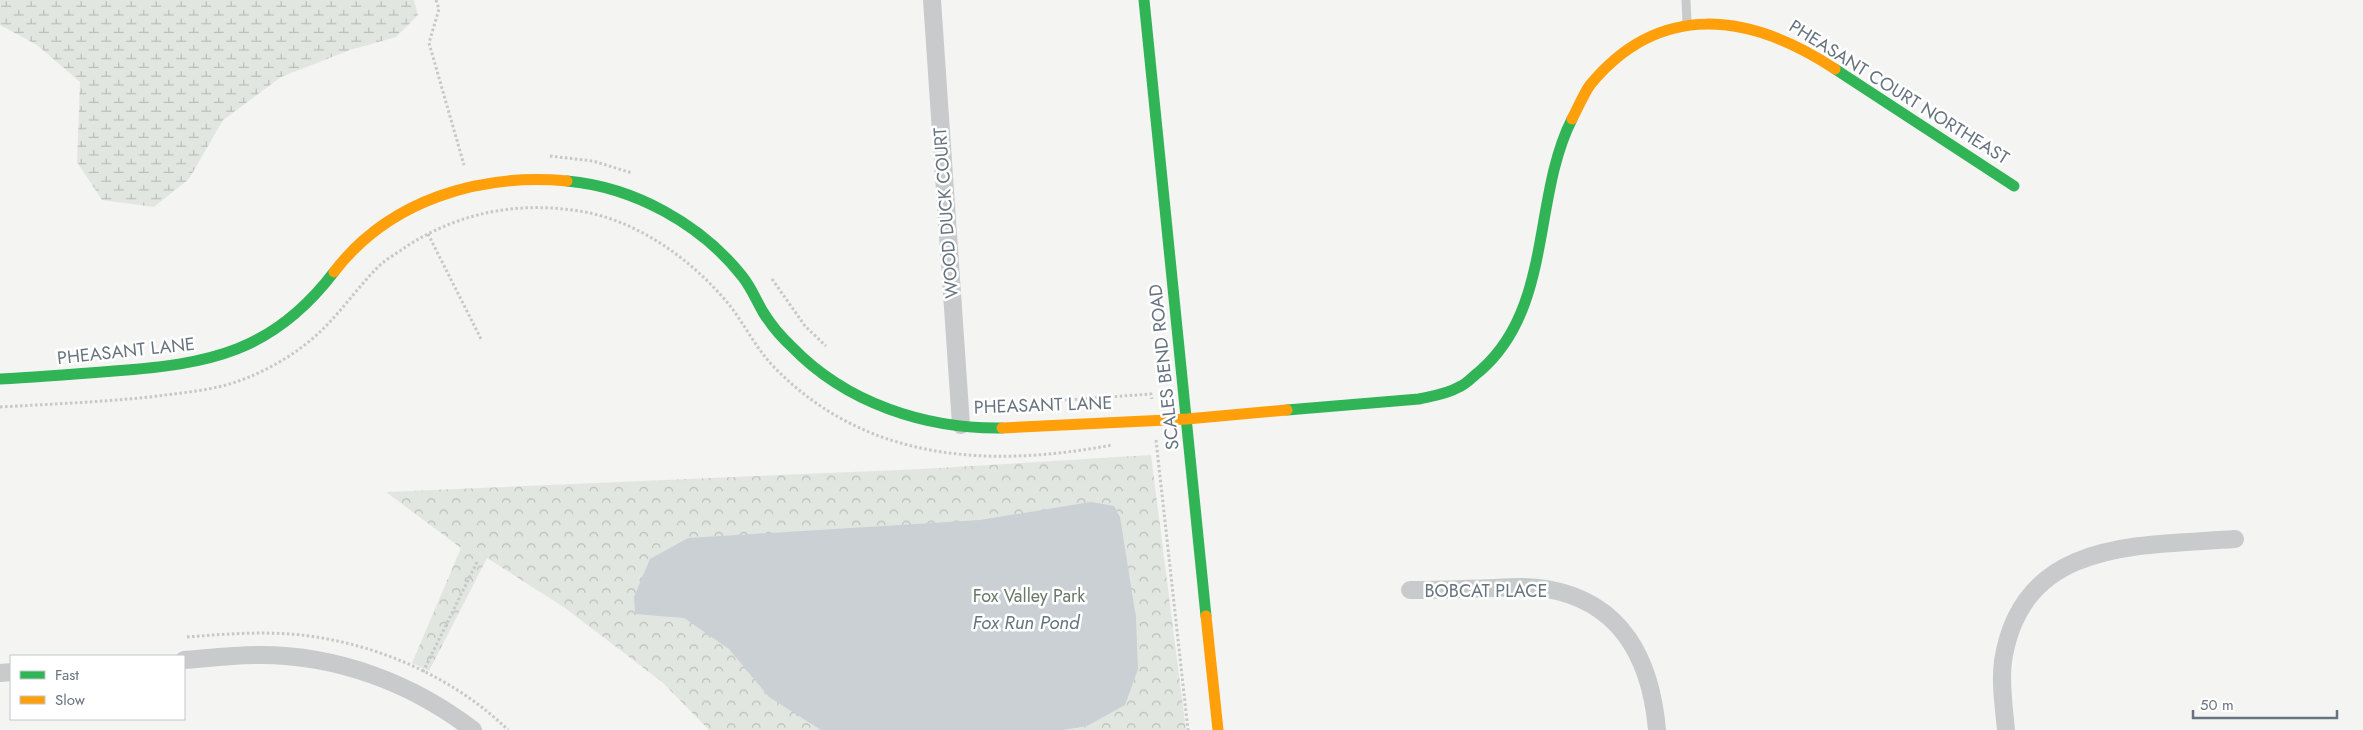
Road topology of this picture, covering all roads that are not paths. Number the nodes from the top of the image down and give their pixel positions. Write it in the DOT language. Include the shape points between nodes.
graph roads {
  1 [pos="932,0"];
  2 [pos="1144,0"];
  3 [pos="1686,0"];
  4 [pos="1687,24"];
  5 [pos="2014,186"];
  6 [pos="0,379"];
  7 [pos="1187,419"];
  8 [pos="961,425"];
  9 [pos="2235,539"];
  10 [pos="1410,590"];
  11 [pos="185,660"];
  12 [pos="473,730"];
  13 [pos="1218,730"];
  14 [pos="1657,730"];
  15 [pos="2006,730"];
  1 -- 8 [label="street, WOOD DUCK COURT"];
  2 -- 7 [label="street, SCALES BEND ROAD"];
  3 -- 4 [label="lane"];
  4 -- 5 [label="street, PHEASANT COURT NORTHEAST" via="1725,21 1773,32 1806,50"];
  4 -- 7 [label="street, PHEASANT COURT NORTHEAST" via="1664,29 1638,41 1612,60 1581,97 1560,152 1524,305 1511,335 1480,374 1445,393 1419,399"];
  6 -- 8 [label="street, PHEASANT LANE" via="185,366 226,355 258,340 290,318 318,292 349,254 382,226 415,205 453,188 500,180 544,179 592,185 645,201 687,225 716,247 743,277 769,321 791,348 815,368 880,406 920,420"];
  7 -- 8 [label="street, PHEASANT LANE" via="1154,418 1003,428"];
  7 -- 13 [label="street, SCALES BEND ROAD"];
  9 -- 15 [label="street" via="2108,550 2080,558 2043,583 2020,612 2008,639 2003,664"];
  10 -- 14 [label="street, BOBCAT PLACE" via="1548,589 1577,597 1594,606 1617,624 1641,659 1654,703"];
  11 -- 12 [label="street" via="260,654 339,664 404,688 434,703"];
}
